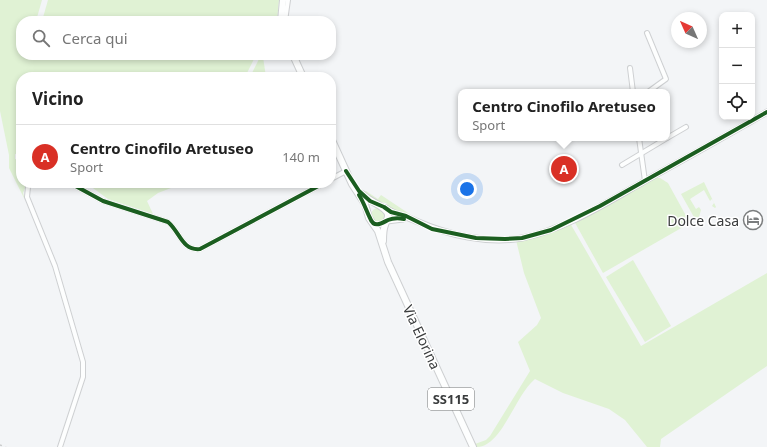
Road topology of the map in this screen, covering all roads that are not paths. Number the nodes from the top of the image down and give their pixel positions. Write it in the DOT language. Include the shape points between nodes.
graph roads {
  1 [pos="283,0"];
  2 [pos="288,0"];
  3 [pos="281,16"];
  4 [pos="286,16"];
  5 [pos="647,33"];
  6 [pos="295,60"];
  7 [pos="630,68"];
  8 [pos="301,72"];
  9 [pos="633,89"];
  10 [pos="652,89"];
  11 [pos="767,112"];
  12 [pos="686,127"];
  13 [pos="670,136"];
  14 [pos="639,141"];
  15 [pos="662,141"];
  16 [pos="336,149"];
  17 [pos="641,153"];
  18 [pos="622,165"];
  19 [pos="346,172"];
  20 [pos="336,177"];
  21 [pos="644,181"];
  22 [pos="28,188"];
  23 [pos="80,188"];
  24 [pos="315,188"];
  25 [pos="378,205"];
  26 [pos="386,208"];
  27 [pos="369,215"];
  28 [pos="415,220"];
  29 [pos="386,221"];
  30 [pos="373,223"];
  31 [pos="383,248"];
  32 [pos="60,447"];
  33 [pos="473,447"];
  1 -- 3 [label="main road"];
  2 -- 4 [label="street"];
  5 -- 10 [label="street" via="666,79"];
  6 -- 8 [label="main road"];
  7 -- 9 [label="street"];
  11 -- 21 [label="street"];
  12 -- 13 [label="street"];
  14 -- 17 [label="street"];
  15 -- 17 [label="street"];
  16 -- 19 [label="main road"];
  17 -- 18 [label="street"];
  17 -- 21 [label="street"];
  19 -- 20 [label="street"];
  19 -- 25 [label="main road" via="366,198"];
  19 -- 27 [label="main road"];
  21 -- 28 [label="street" via="551,230 522,238 476,238 440,231"];
  22 -- 32 [label="street" via="27,197 55,266 83,362 83,377"];
  23 -- 24 [label="street" via="103,200 168,222 184,245 195,250"];
  25 -- 26 [label="main road"];
  25 -- 27 [label="main road" via="371,209"];
  26 -- 28 [label="street"];
  26 -- 29 [label="main road"];
  27 -- 30 [label="main road"];
  28 -- 29 [label="street" via="398,218"];
  29 -- 30 [label="main road" via="381,224"];
  29 -- 31 [label="main road"];
  30 -- 31 [label="main road, Via Elorina"];
  31 -- 33 [label="main road, Via Elorina / SS115"];
}
